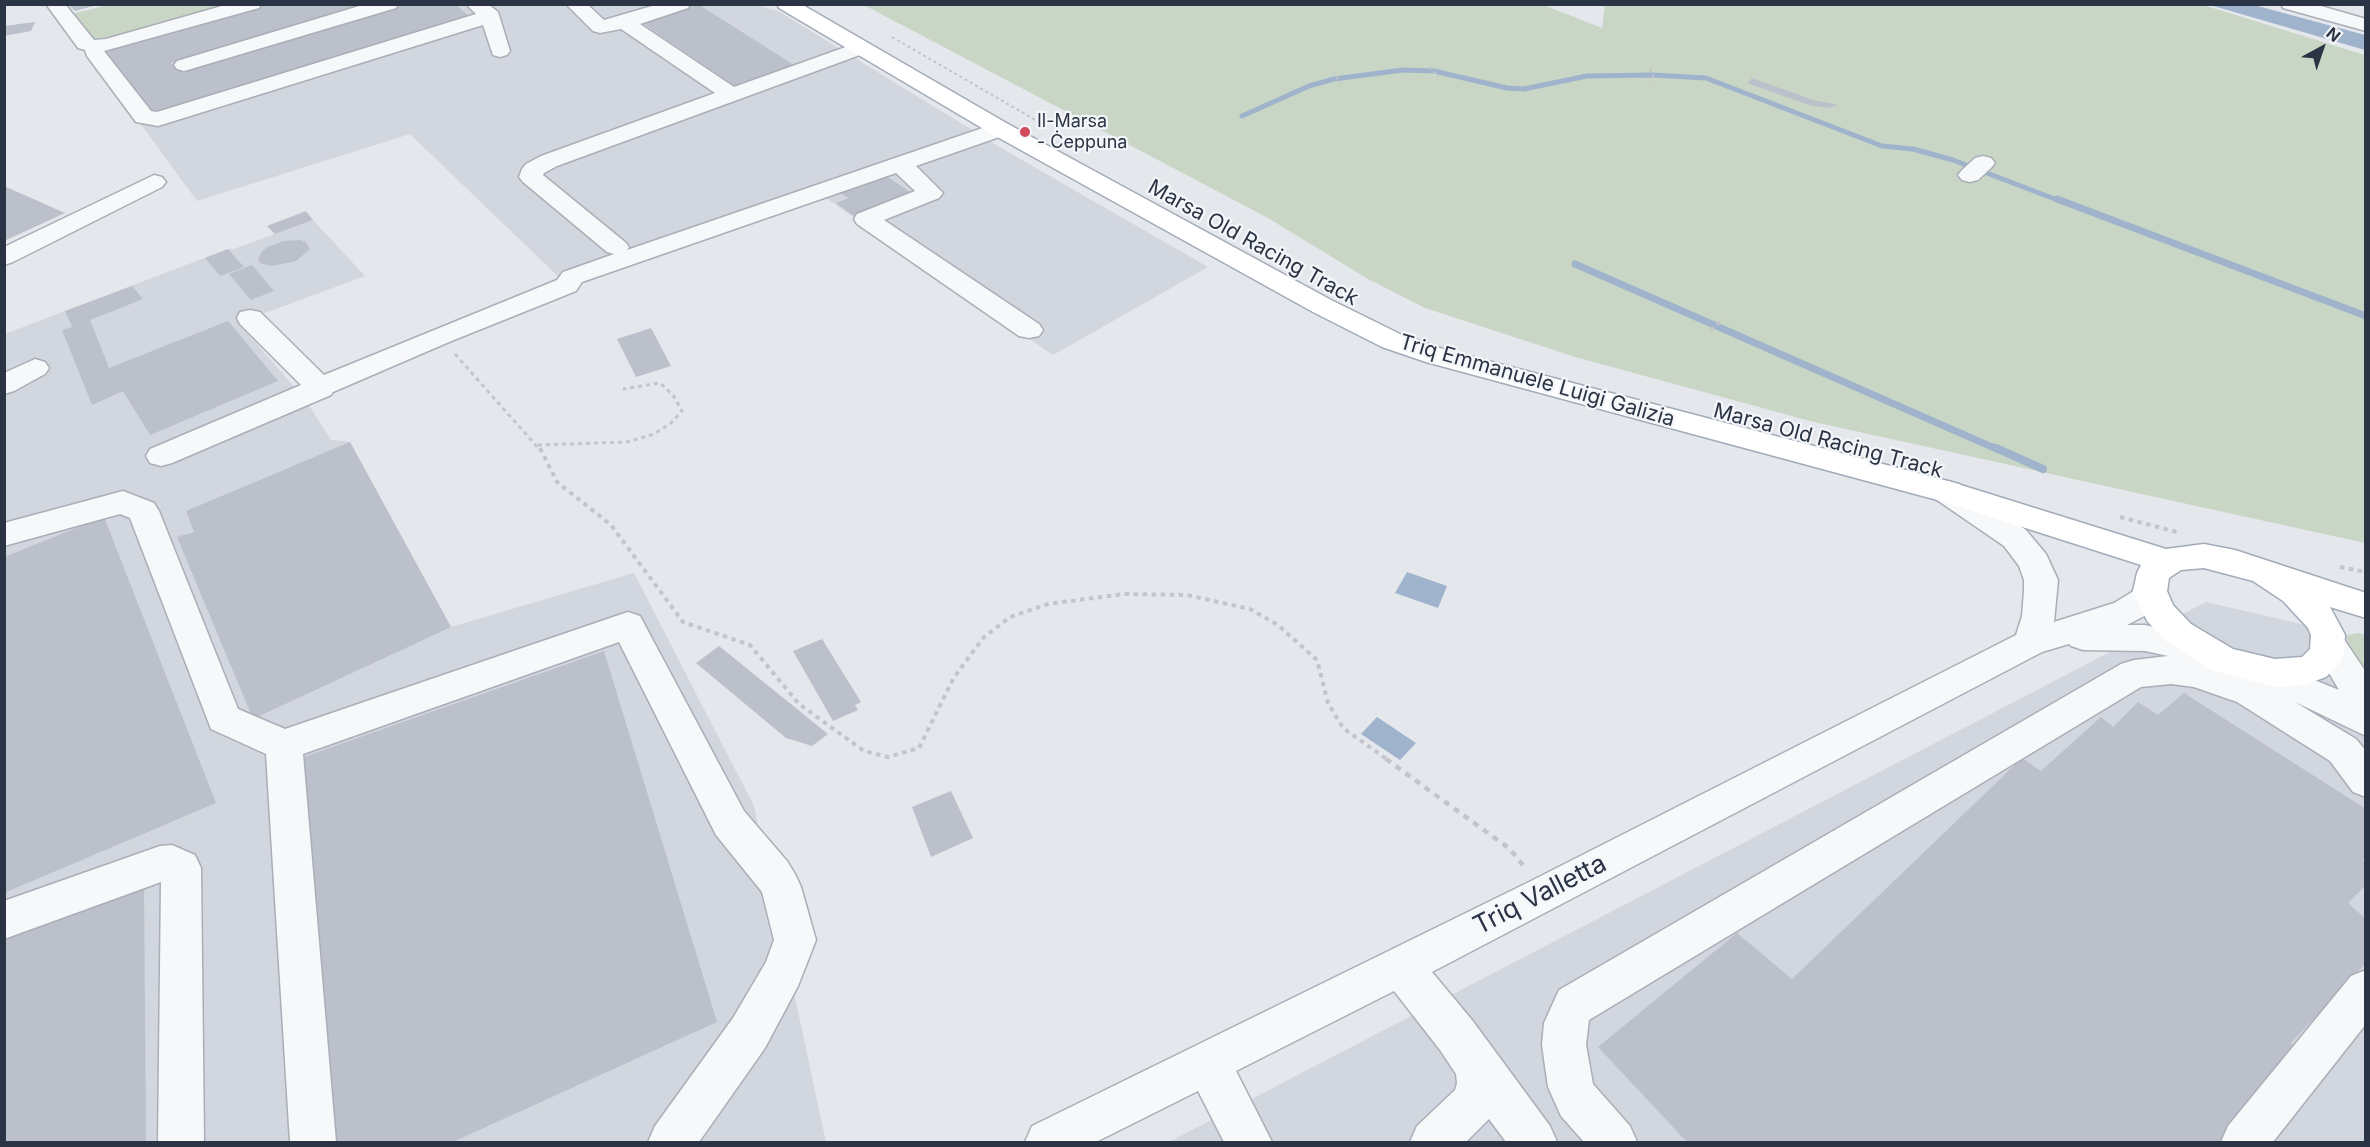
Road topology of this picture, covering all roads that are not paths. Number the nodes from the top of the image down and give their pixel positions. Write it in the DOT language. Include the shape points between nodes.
graph roads {
  1 [pos="55,4"];
  2 [pos="252,4"];
  3 [pos="389,4"];
  4 [pos="575,4"];
  5 [pos="681,4"];
  6 [pos="2290,4"];
  7 [pos="786,6"];
  8 [pos="483,10"];
  9 [pos="624,22"];
  10 [pos="2366,25"];
  11 [pos="861,48"];
  12 [pos="500,51"];
  13 [pos="94,52"];
  14 [pos="184,65"];
  15 [pos="733,96"];
  16 [pos="1000,129"];
  17 [pos="899,163"];
  18 [pos="154,182"];
  19 [pos="616,247"];
  20 [pos="4,257"];
  21 [pos="250,318"];
  22 [pos="1029,330"];
  23 [pos="35,368"];
  24 [pos="4,385"];
  25 [pos="321,389"];
  26 [pos="161,456"];
  27 [pos="1948,492"];
  28 [pos="4,535"];
  29 [pos="2266,574"];
  30 [pos="2156,578"];
  31 [pos="2366,606"];
  32 [pos="2366,613"];
  33 [pos="2326,634"];
  34 [pos="2030,643"];
  35 [pos="2208,652"];
  36 [pos="2258,671"];
  37 [pos="2366,702"];
  38 [pos="2366,721"];
  39 [pos="284,746"];
  40 [pos="2366,781"];
  41 [pos="4,920"];
  42 [pos="1401,966"];
  43 [pos="2366,990"];
  44 [pos="1207,1063"];
  45 [pos="1477,1066"];
  46 [pos="181,1143"];
  47 [pos="313,1143"];
  48 [pos="671,1143"];
  49 [pos="1048,1143"];
  50 [pos="1249,1143"];
  51 [pos="1432,1143"];
  52 [pos="1534,1143"];
  53 [pos="1614,1143"];
  54 [pos="2244,1143"];
  1 -- 2 [label="street" via="85,44 94,46"];
  3 -- 14 [label="street"];
  4 -- 9 [label="street" via="598,26"];
  5 -- 9 [label="street"];
  6 -- 10 [label="street"];
  7 -- 11 [label="main road, Triq Emmanuele Luigi Galizia"];
  8 -- 12 [label="street"];
  8 -- 13 [label="street" via="158,119 144,117"];
  9 -- 15 [label="street"];
  11 -- 15 [label="street"];
  11 -- 16 [label="main road, Triq Emmanuele Luigi Galizia"];
  15 -- 19 [label="street" via="549,161 531,173 531,177"];
  16 -- 17 [label="street"];
  16 -- 27 [label="main road, Triq Emmanuele Luigi Galizia" via="1392,341"];
  17 -- 22 [label="street" via="931,193 866,219"];
  17 -- 25 [label="street" via="572,277 567,285"];
  18 -- 20 [label="street"];
  21 -- 25 [label="street"];
  23 -- 24 [label="street"];
  25 -- 26 [label="street"];
  27 -- 30 [label="main road, Triq Emmanuele Luigi Galizia" via="2063,527"];
  27 -- 34 [label="street" via="2015,538 2034,562 2041,591 2039,616"];
  28 -- 39 [label="street" via="123,502 143,511 224,719"];
  29 -- 30 [label="main road" via="2204,556 2177,558"];
  29 -- 31 [label="main road"];
  29 -- 33 [label="main road" via="2295,592 2316,613"];
  30 -- 34 [label="street, Triq Valletta" via="2144,601 2126,612"];
  30 -- 35 [label="main road" via="2159,612 2179,633"];
  32 -- 33 [label="main road" via="2352,610"];
  33 -- 36 [label="main road" via="2327,654 2314,667 2289,673"];
  33 -- 37 [label="street"];
  34 -- 35 [label="street, Triq Valletta" via="2117,636"];
  34 -- 42 [label="street, Triq Valletta"];
  35 -- 36 [label="main road"];
  36 -- 38 [label="street"];
  39 -- 47 [label="street"];
  39 -- 48 [label="street" via="628,625 727,818 781,887 795,940 783,972 749,1033"];
  40 -- 53 [label="street" via="2343,750 2250,692 2195,673 2171,670 2134,674 1574,1005 1566,1023 1564,1046 1571,1087 1577,1100"];
  41 -- 46 [label="street" via="160,864 172,863 181,868"];
  42 -- 44 [label="street, Triq Valletta"];
  42 -- 45 [label="street"];
  43 -- 54 [label="street"];
  44 -- 49 [label="street, Triq Valletta"];
  44 -- 50 [label="street"];
  45 -- 51 [label="street" via="1480,1083 1472,1105"];
  45 -- 52 [label="street"];
}
